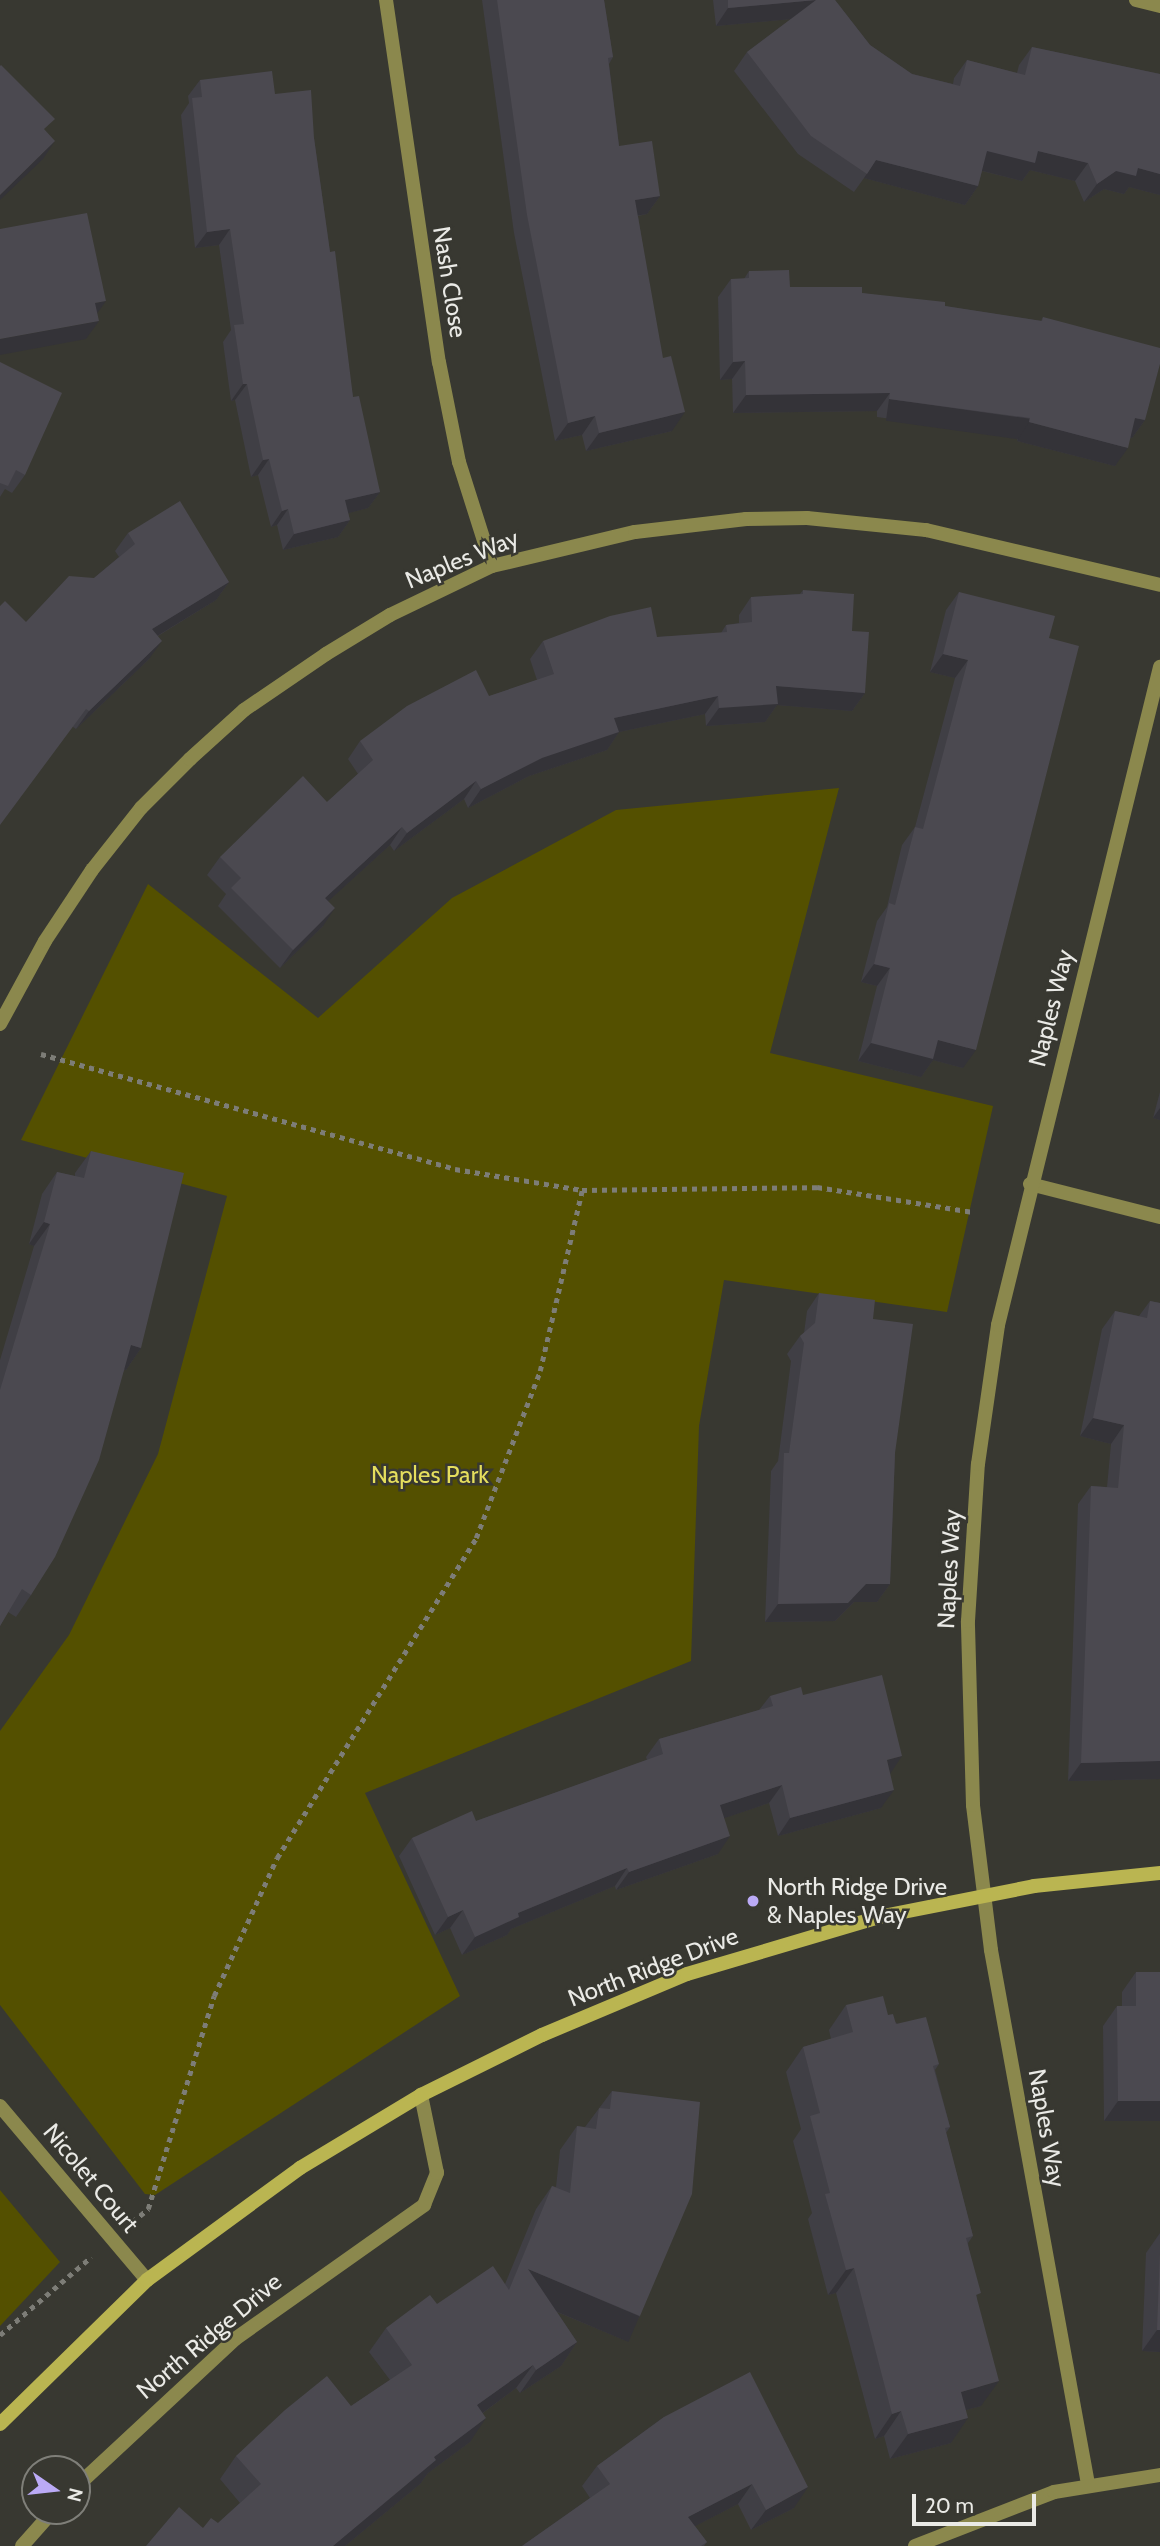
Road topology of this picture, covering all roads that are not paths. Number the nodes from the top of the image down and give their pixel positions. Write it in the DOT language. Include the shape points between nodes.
graph roads {
  1 [pos="386,0"];
  2 [pos="1136,0"];
  3 [pos="1160,6"];
  4 [pos="492,566"];
  5 [pos="1160,585"];
  6 [pos="1160,667"];
  7 [pos="4,1007"];
  8 [pos="0,1024"];
  9 [pos="1031,1184"];
  10 [pos="1160,1217"];
  11 [pos="1160,1873"];
  12 [pos="983,1894"];
  13 [pos="421,2095"];
  14 [pos="0,2106"];
  15 [pos="147,2280"];
  16 [pos="0,2424"];
  17 [pos="91,2473"];
  18 [pos="1160,2475"];
  19 [pos="1088,2484"];
  20 [pos="41,2525"];
  21 [pos="22,2546"];
  22 [pos="915,2546"];
  1 -- 4 [label="street, Nash Close" via="439,362 459,462"];
  2 -- 3 [label="street"];
  4 -- 5 [label="street, Naples Way" via="635,532 746,519 807,518 926,530"];
  4 -- 7 [label="street, Naples Way" via="390,615 244,710 141,808 92,870"];
  6 -- 9 [label="street, Naples Way"];
  7 -- 8 [label="street, Naples Way"];
  9 -- 10 [label="street"];
  9 -- 12 [label="street, Naples Way" via="988,1383 971,1551 970,1752"];
  11 -- 12 [label="street, North Ridge Drive"];
  12 -- 13 [label="street, North Ridge Drive" via="883,1916 687,1974 542,2035"];
  12 -- 19 [label="street, Naples Way"];
  13 -- 15 [label="street, North Ridge Drive" via="300,2168"];
  13 -- 17 [label="street, North Ridge Drive" via="437,2173 424,2205 235,2339"];
  14 -- 15 [label="street, Nicolet Court"];
  15 -- 16 [label="street, North Ridge Drive"];
  18 -- 19 [label="street"];
  19 -- 22 [label="street" via="1023,2502"];
  20 -- 21 [label="street"];
}
